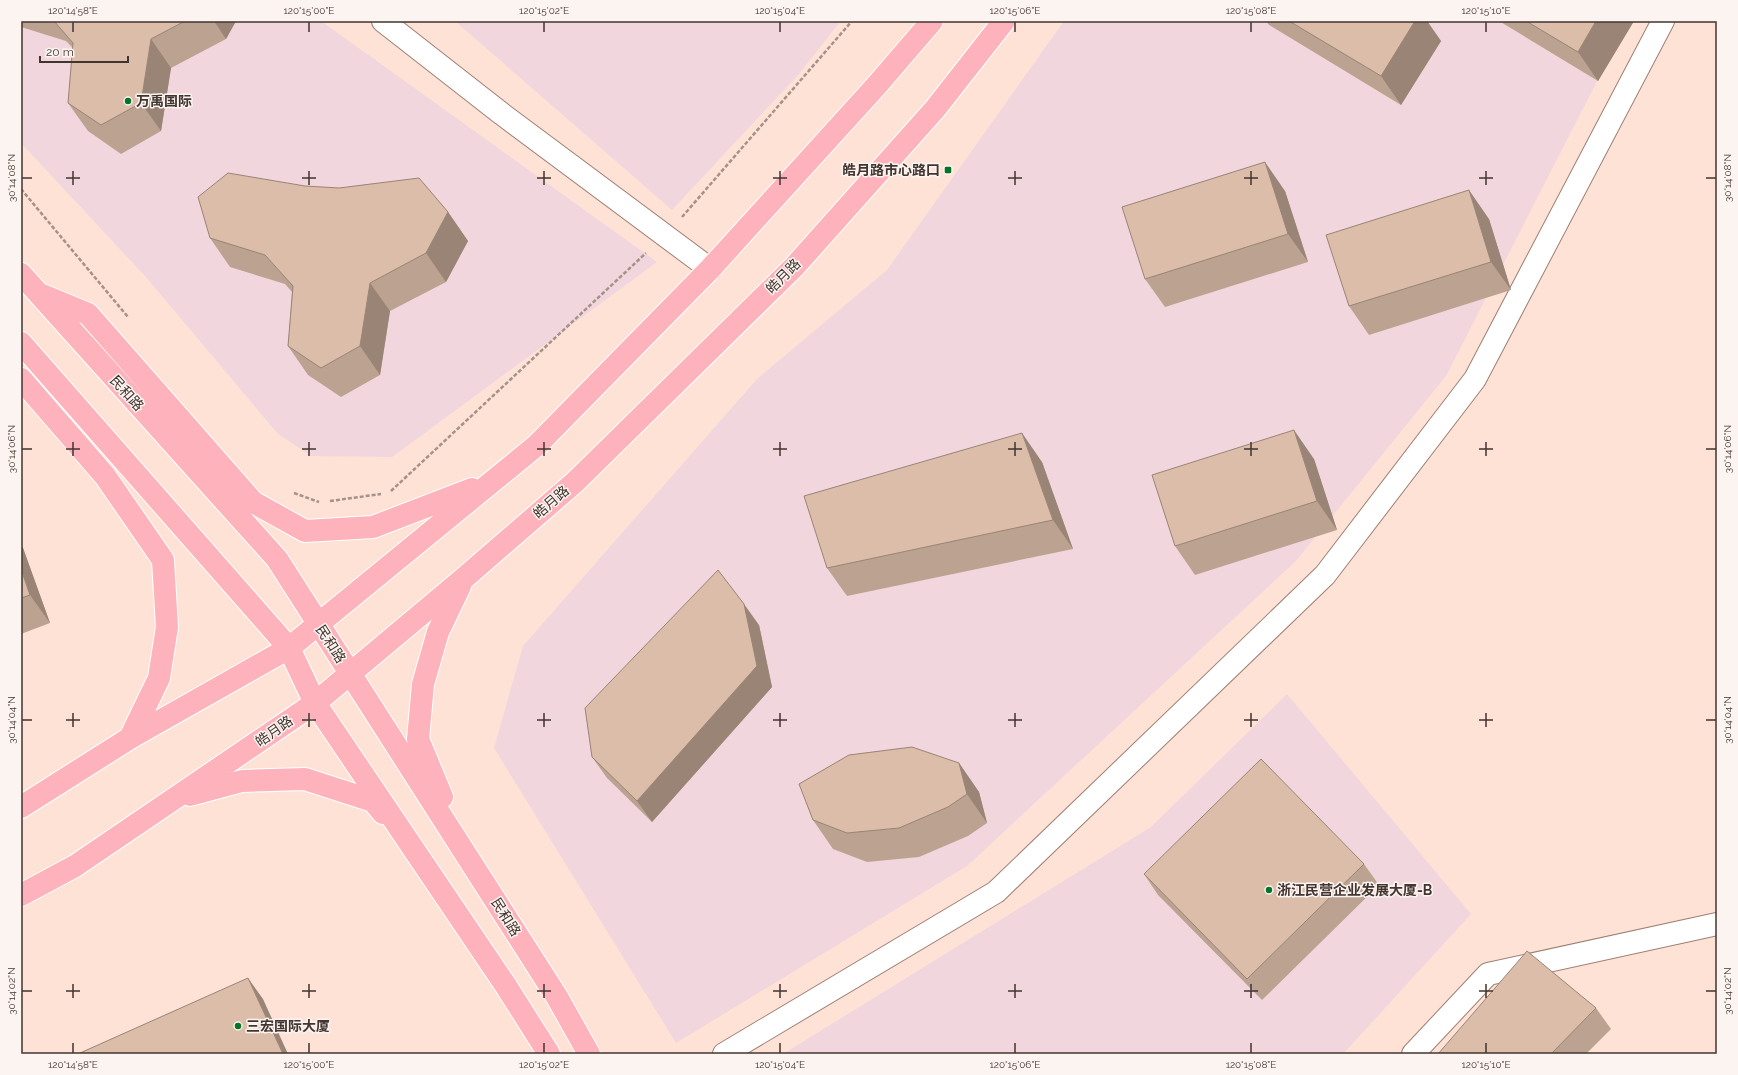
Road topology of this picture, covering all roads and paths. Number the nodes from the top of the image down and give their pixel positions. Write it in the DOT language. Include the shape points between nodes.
graph roads {
  1 [pos="383,21"];
  2 [pos="852,21"];
  3 [pos="932,21"];
  4 [pos="1004,21"];
  5 [pos="1663,21"];
  6 [pos="21,189"];
  7 [pos="665,236"];
  8 [pos="710,269"];
  9 [pos="21,274"];
  10 [pos="37,292"];
  11 [pos="134,323"];
  12 [pos="21,343"];
  13 [pos="21,379"];
  14 [pos="490,482"];
  15 [pos="293,492"];
  16 [pos="463,579"];
  17 [pos="318,624"];
  18 [pos="289,648"];
  19 [pos="350,673"];
  20 [pos="315,703"];
  21 [pos="130,738"];
  22 [pos="174,800"];
  23 [pos="21,806"];
  24 [pos="409,841"];
  25 [pos="462,847"];
  26 [pos="21,895"];
  27 [pos="1717,924"];
  28 [pos="549,1054"];
  29 [pos="589,1054"];
  30 [pos="724,1054"];
  31 [pos="1413,1054"];
  1 -- 7 [label="street"];
  2 -- 7 [label="path"];
  3 -- 8 [label="main road" via="877,86"];
  4 -- 16 [label="main road, 皓月路" via="935,109 794,267 575,482"];
  5 -- 30 [label="street" via="1475,379 1325,575 996,892"];
  6 -- 11 [label="path"];
  7 -- 8 [label="street"];
  7 -- 15 [label="path" via="388,493 319,502"];
  8 -- 14 [label="main road" via="537,445"];
  9 -- 10 [label="main road, 民和路"];
  10 -- 14 [label="main road" via="88,314 253,502 305,531 373,527"];
  10 -- 17 [label="main road, 民和路" via="277,559"];
  12 -- 18 [label="main road"];
  13 -- 21 [label="main road" via="105,476 163,560 166,626 159,678"];
  14 -- 17 [label="main road"];
  16 -- 19 [label="main road, 皓月路"];
  16 -- 25 [label="main road" via="438,632 424,684 418,739"];
  17 -- 18 [label="main road"];
  17 -- 19 [label="main road, 民和路"];
  18 -- 20 [label="main road"];
  18 -- 21 [label="main road"];
  19 -- 20 [label="main road, 皓月路"];
  19 -- 25 [label="main road, 民和路"];
  20 -- 22 [label="main road, 皓月路"];
  20 -- 24 [label="main road"];
  21 -- 23 [label="main road"];
  22 -- 24 [label="main road" via="242,781 305,779 373,801"];
  22 -- 26 [label="main road, 皓月路" via="75,866"];
  24 -- 28 [label="main road"];
  25 -- 29 [label="main road, 民和路" via="557,997"];
  27 -- 31 [label="street" via="1488,974"];
}
